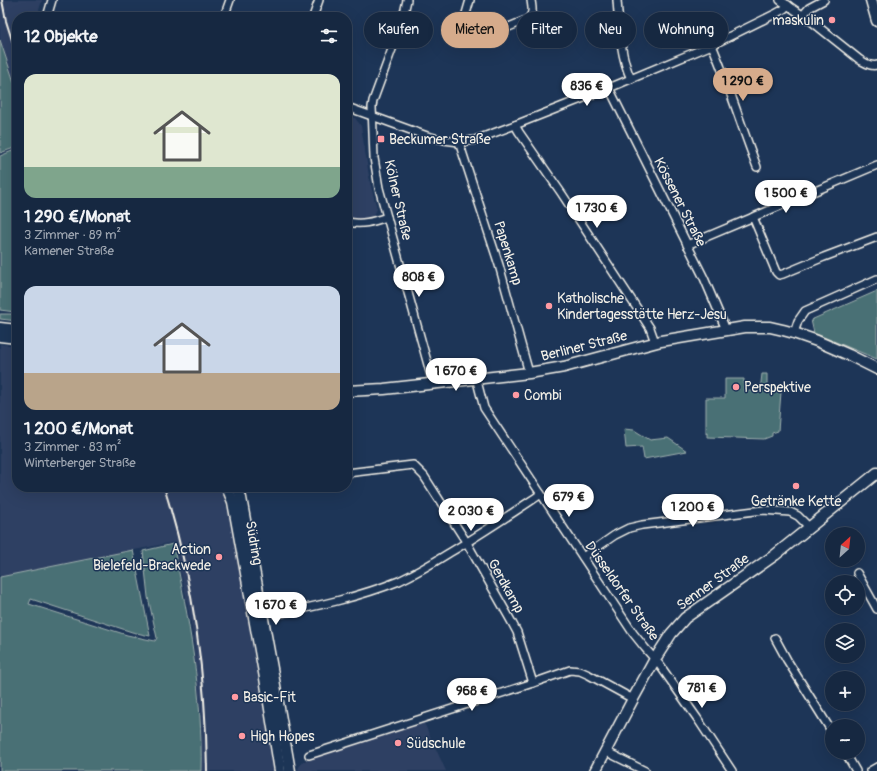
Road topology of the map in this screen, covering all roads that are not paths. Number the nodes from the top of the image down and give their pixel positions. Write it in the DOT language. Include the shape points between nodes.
graph roads {
  1 [pos="52,0"];
  2 [pos="230,0"];
  3 [pos="319,0"];
  4 [pos="407,0"];
  5 [pos="470,0"];
  6 [pos="532,0"];
  7 [pos="616,0"];
  8 [pos="780,0"];
  9 [pos="824,0"];
  10 [pos="871,0"];
  11 [pos="788,5"];
  12 [pos="48,12"];
  13 [pos="226,12"];
  14 [pos="315,12"];
  15 [pos="803,15"];
  16 [pos="877,21"];
  17 [pos="728,37"];
  18 [pos="705,48"];
  19 [pos="713,48"];
  20 [pos="877,65"];
  21 [pos="631,78"];
  22 [pos="609,88"];
  23 [pos="352,109"];
  24 [pos="372,116"];
  25 [pos="515,125"];
  26 [pos="459,142"];
  27 [pos="877,165"];
  28 [pos="757,167"];
  29 [pos="387,217"];
  30 [pos="753,217"];
  31 [pos="352,223"];
  32 [pos="877,237"];
  33 [pos="687,245"];
  34 [pos="877,280"];
  35 [pos="0,328"];
  36 [pos="12,329"];
  37 [pos="724,330"];
  38 [pos="794,333"];
  39 [pos="0,336"];
  40 [pos="12,337"];
  41 [pos="655,342"];
  42 [pos="874,367"];
  43 [pos="529,373"];
  44 [pos="477,379"];
  45 [pos="433,383"];
  46 [pos="352,391"];
  47 [pos="352,472"];
  48 [pos="877,473"];
  49 [pos="229,492"];
  50 [pos="239,492"];
  51 [pos="541,494"];
  52 [pos="810,528"];
  53 [pos="467,543"];
  54 [pos="583,557"];
  55 [pos="857,573"];
  56 [pos="877,609"];
  57 [pos="276,614"];
  58 [pos="775,638"];
  59 [pos="655,659"];
  60 [pos="533,683"];
  61 [pos="633,699"];
  62 [pos="825,721"];
  63 [pos="605,751"];
  64 [pos="309,755"];
  65 [pos="849,759"];
  66 [pos="877,767"];
  67 [pos="280,771"];
  68 [pos="290,771"];
  69 [pos="595,771"];
  70 [pos="645,771"];
  71 [pos="732,771"];
  72 [pos="856,771"];
  73 [pos="870,771"];
  1 -- 12 [label="street"];
  2 -- 13 [label="street"];
  3 -- 14 [label="street"];
  4 -- 24 [label="street, Kölner Straße" via="402,22 375,94"];
  5 -- 6 [label="street" via="458,41 465,43 528,19 533,12"];
  7 -- 21 [label="street" via="624,57"];
  8 -- 11 [label="street"];
  9 -- 15 [label="street" via="809,8"];
  10 -- 16 [label="street"];
  11 -- 15 [label="street"];
  11 -- 17 [label="street"];
  15 -- 20 [label="street" via="860,60 869,65"];
  18 -- 21 [label="street"];
  19 -- 28 [label="street"];
  21 -- 22 [label="street"];
  22 -- 25 [label="street"];
  22 -- 33 [label="street, Kössener Straße"];
  23 -- 24 [label="street"];
  24 -- 26 [label="street" via="427,136"];
  24 -- 29 [label="street, Kölner Straße" via="376,171"];
  25 -- 26 [label="street" via="475,140"];
  25 -- 41 [label="street" via="650,328"];
  26 -- 43 [label="street, Papenkamp" via="499,265"];
  27 -- 30 [label="street"];
  29 -- 31 [label="street" via="374,222"];
  29 -- 45 [label="street, Kölner Straße"];
  30 -- 32 [label="street" via="779,275"];
  30 -- 33 [label="street"];
  33 -- 37 [label="street, Kössener Straße" via="704,278"];
  34 -- 38 [label="street" via="805,311"];
  35 -- 36 [label="street"];
  37 -- 38 [label="street, Berliner Straße" via="770,327"];
  37 -- 41 [label="street, Berliner Straße"];
  38 -- 42 [label="street, Berliner Straße"];
  39 -- 40 [label="street"];
  41 -- 43 [label="street, Berliner Straße" via="564,367"];
  43 -- 44 [label="street, Berliner Straße"];
  44 -- 45 [label="street, Berliner Straße"];
  44 -- 51 [label="street, Düsseldorfer Straße" via="484,408"];
  45 -- 46 [label="street, Berliner Straße"];
  47 -- 53 [label="street, Gerdkamp" via="413,466 424,476"];
  48 -- 52 [label="street, Senner Straße"];
  49 -- 67 [label="street, Südring" via="236,518"];
  50 -- 68 [label="street, Südring"];
  51 -- 53 [label="street"];
  51 -- 54 [label="street, Düsseldorfer Straße"];
  52 -- 54 [label="street" via="790,512 763,510 642,525 615,535"];
  52 -- 59 [label="street, Senner Straße" via="685,618"];
  53 -- 57 [label="street" via="411,575 368,592"];
  53 -- 60 [label="street, Gerdkamp" via="517,632"];
  54 -- 59 [label="street, Düsseldorfer Straße" via="633,633"];
  55 -- 56 [label="street"];
  58 -- 62 [label="street"];
  59 -- 61 [label="street, Senner Straße"];
  59 -- 71 [label="street, Düsseldorfer Straße"];
  60 -- 61 [label="street" via="570,670 580,671"];
  60 -- 64 [label="street"];
  61 -- 63 [label="street, Senner Straße"];
  63 -- 69 [label="street, Senner Straße"];
  63 -- 70 [label="street"];
  65 -- 72 [label="street"];
  66 -- 73 [label="street"];
}
